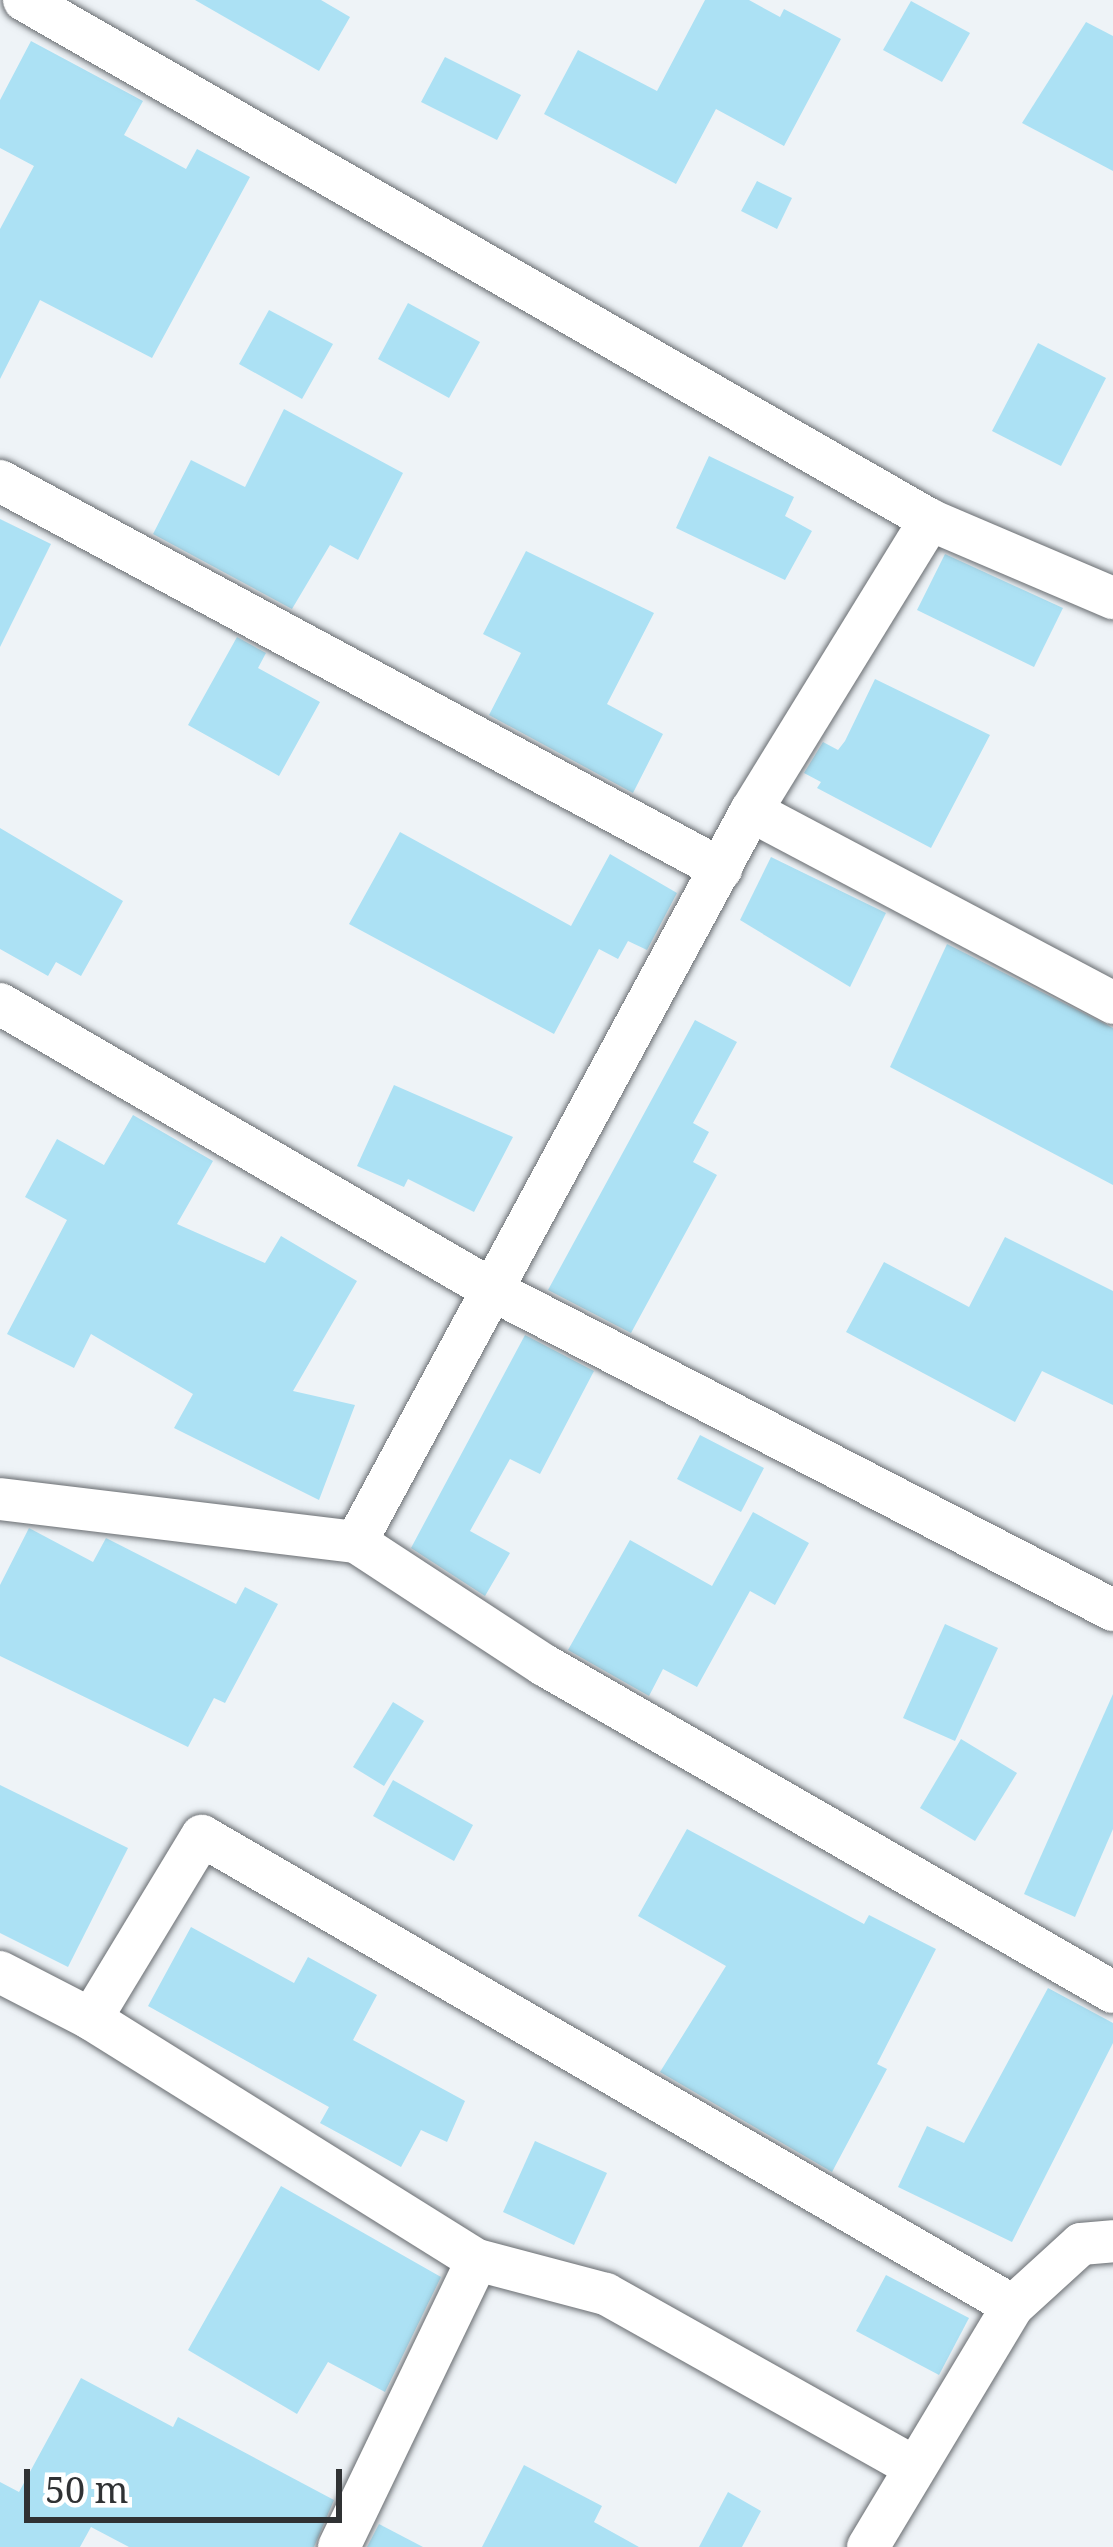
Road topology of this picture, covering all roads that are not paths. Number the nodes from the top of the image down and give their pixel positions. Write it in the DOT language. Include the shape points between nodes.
graph roads {
  1 [pos="24,0"];
  2 [pos="0,482"];
  3 [pos="930,520"];
  4 [pos="1113,598"];
  5 [pos="751,812"];
  6 [pos="721,868"];
  7 [pos="1113,1003"];
  8 [pos="0,1004"];
  9 [pos="496,1292"];
  10 [pos="0,1499"];
  11 [pos="356,1542"];
  12 [pos="1113,1610"];
  13 [pos="0,1972"];
  14 [pos="1113,1992"];
  15 [pos="91,2019"];
  16 [pos="1113,2241"];
  17 [pos="477,2260"];
  18 [pos="1013,2306"];
  19 [pos="912,2466"];
  20 [pos="339,2547"];
  21 [pos="868,2547"];
  1 -- 3 [label="street"];
  2 -- 6 [label="street"];
  3 -- 4 [label="street"];
  3 -- 5 [label="street"];
  5 -- 6 [label="street"];
  5 -- 7 [label="street"];
  6 -- 9 [label="street"];
  8 -- 9 [label="street"];
  9 -- 11 [label="street"];
  9 -- 12 [label="street"];
  10 -- 11 [label="street"];
  11 -- 14 [label="street" via="544,1664"];
  13 -- 15 [label="street"];
  15 -- 17 [label="street"];
  15 -- 18 [label="street" via="202,1836"];
  16 -- 18 [label="street" via="1081,2244"];
  17 -- 19 [label="street" via="606,2294"];
  17 -- 20 [label="street"];
  18 -- 19 [label="street"];
  19 -- 21 [label="street"];
}
